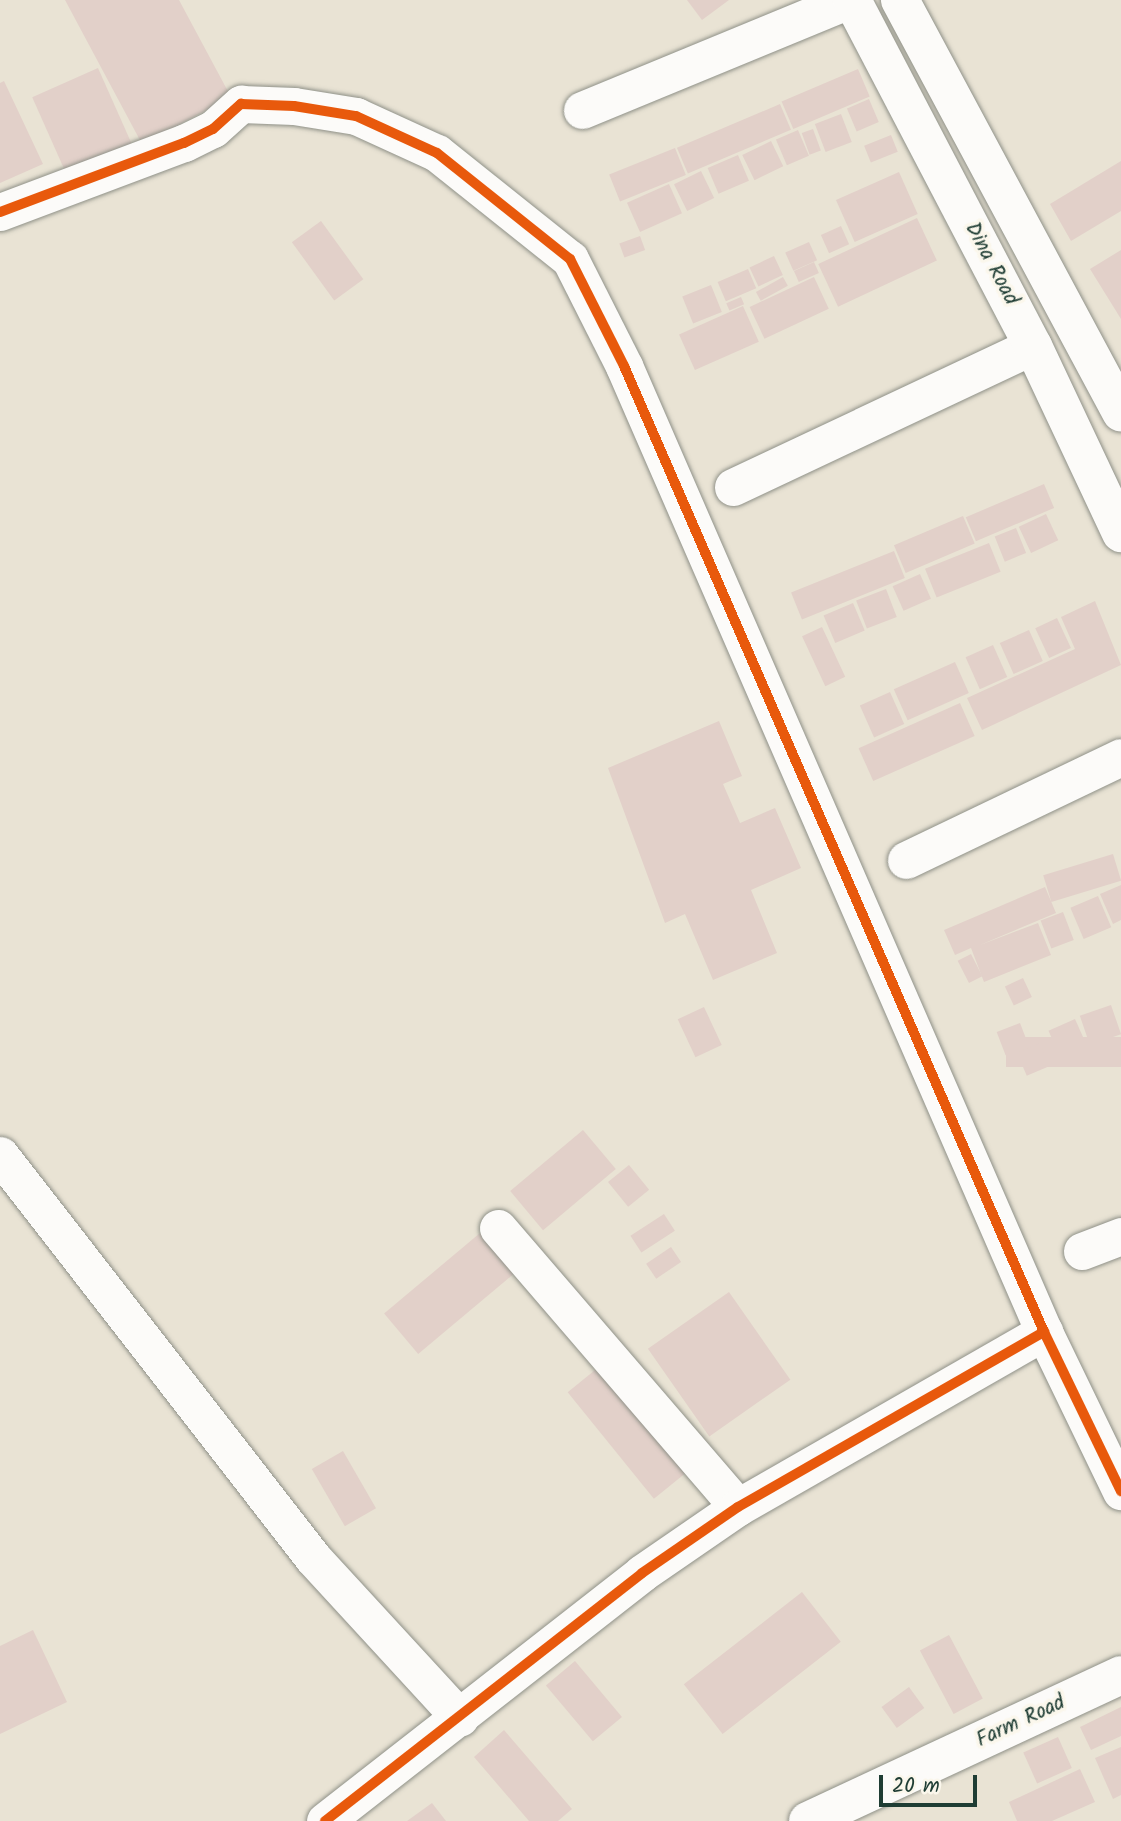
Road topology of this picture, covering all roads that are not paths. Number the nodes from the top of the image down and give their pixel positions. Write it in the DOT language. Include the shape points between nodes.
graph roads {
  1 [pos="851,0"];
  2 [pos="900,0"];
  3 [pos="582,110"];
  4 [pos="0,212"];
  5 [pos="1033,346"];
  6 [pos="1120,407"];
  7 [pos="733,487"];
  8 [pos="1121,533"];
  9 [pos="1121,757"];
  10 [pos="906,860"];
  11 [pos="0,1156"];
  12 [pos="498,1228"];
  13 [pos="1121,1236"];
  14 [pos="1082,1251"];
  15 [pos="1044,1332"];
  16 [pos="1121,1491"];
  17 [pos="738,1507"];
  18 [pos="1121,1675"];
  19 [pos="460,1718"];
  20 [pos="821,1818"];
  21 [pos="325,1821"];
  1 -- 3 [label="street"];
  1 -- 5 [label="street, Dina Road"];
  2 -- 6 [label="street, Dina Road" via="950,103"];
  4 -- 15 [label="street" via="184,143 213,130 241,104 294,106 355,116 437,153 561,249 584,281 624,366"];
  5 -- 7 [label="street"];
  5 -- 8 [label="street, Dina Road"];
  9 -- 10 [label="street"];
  11 -- 19 [label="street" via="313,1558"];
  12 -- 17 [label="street"];
  13 -- 14 [label="street"];
  15 -- 16 [label="street"];
  15 -- 17 [label="street"];
  17 -- 19 [label="street" via="642,1573"];
  18 -- 20 [label="street, Farm Road"];
  19 -- 21 [label="street"];
}
